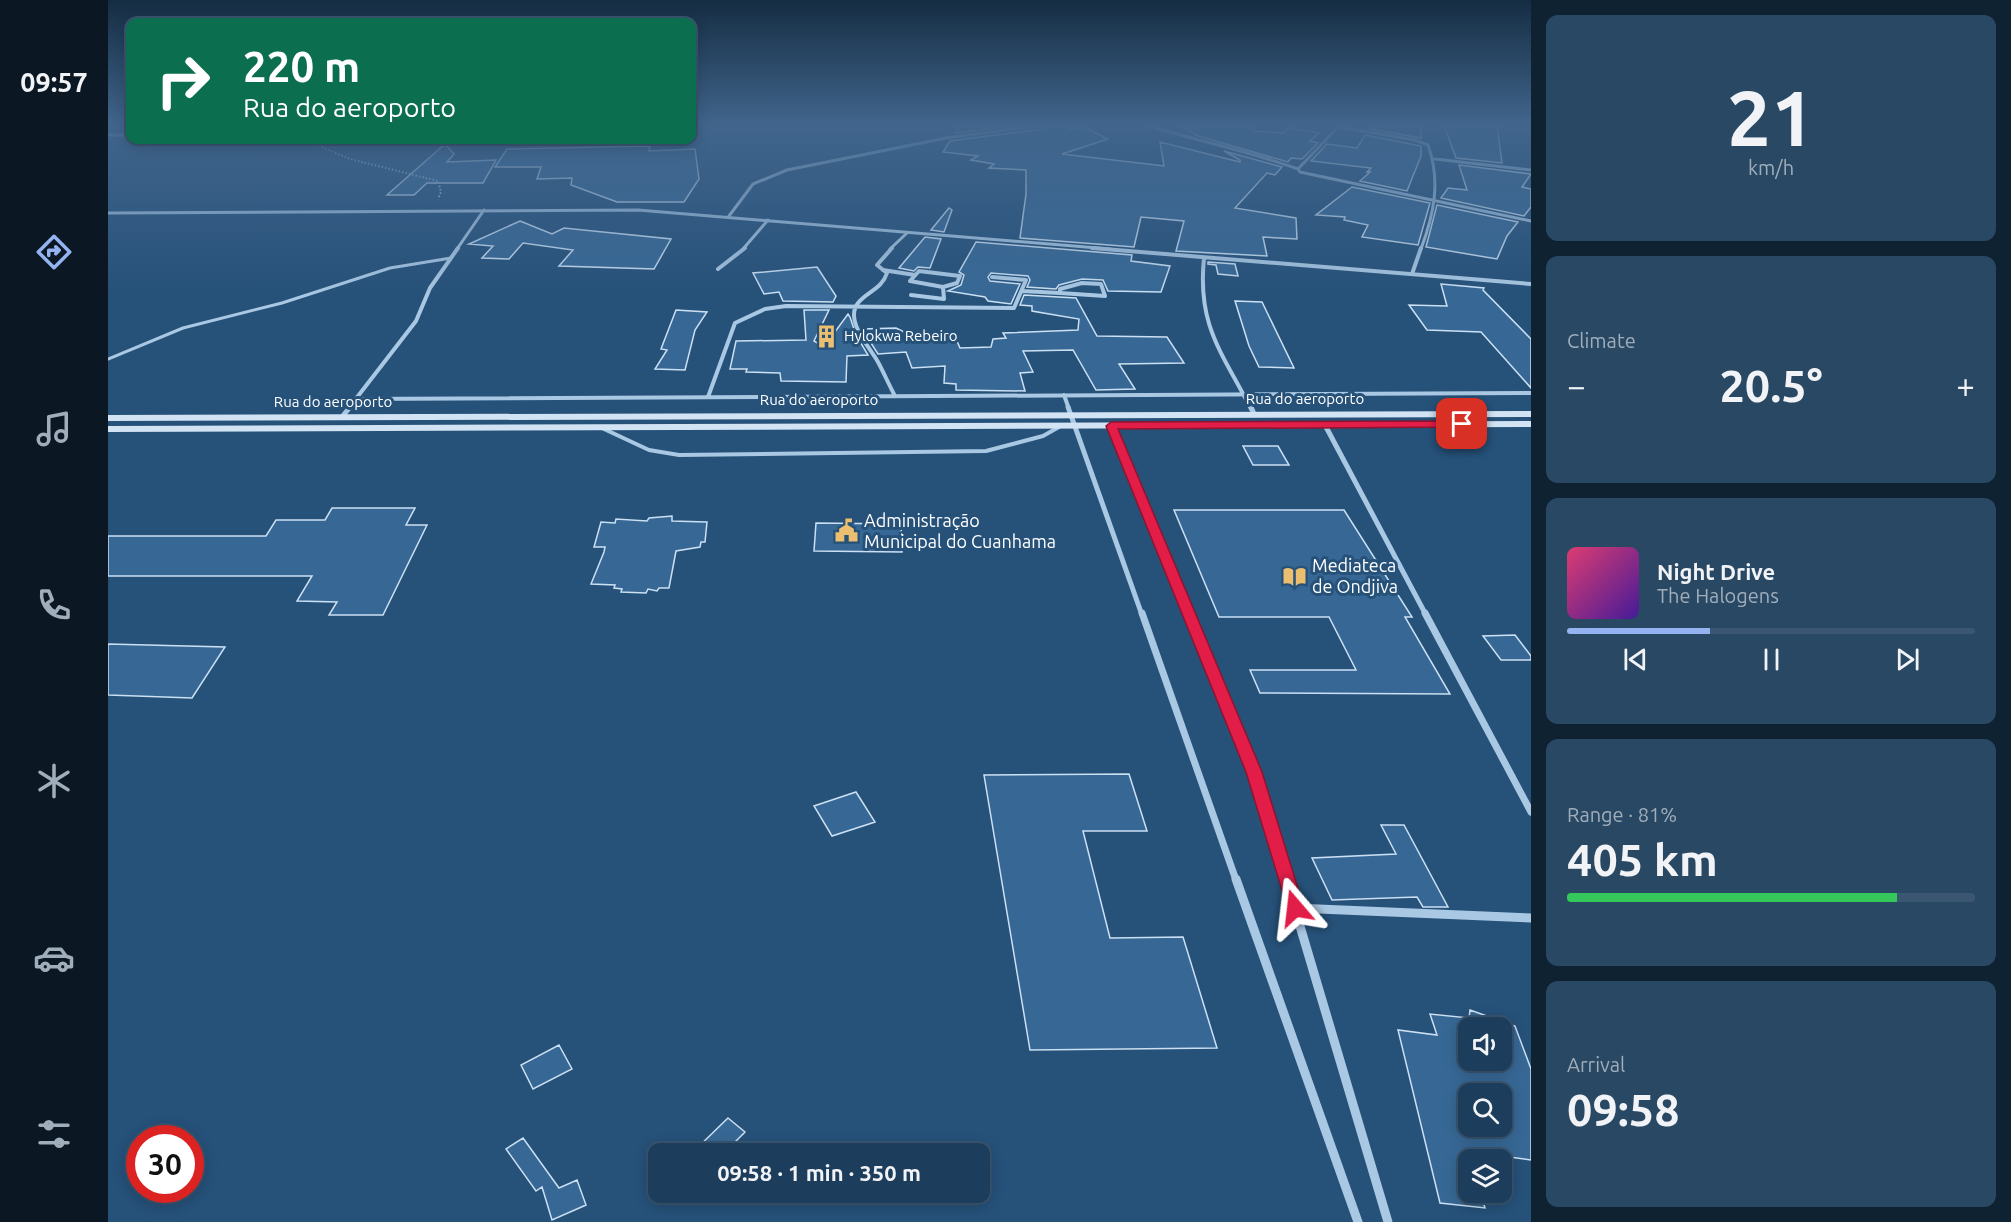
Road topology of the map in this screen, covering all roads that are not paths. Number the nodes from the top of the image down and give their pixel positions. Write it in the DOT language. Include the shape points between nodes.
graph roads {
  1 [pos="758,182"];
  2 [pos="1342,182"];
  3 [pos="1436,182"];
  4 [pos="1436,201"];
  5 [pos="484,210"];
  6 [pos="108,213"];
  7 [pos="729,216"];
  8 [pos="768,220"];
  9 [pos="1531,221"];
  10 [pos="908,233"];
  11 [pos="451,258"];
  12 [pos="1204,258"];
  13 [pos="718,269"];
  14 [pos="880,269"];
  15 [pos="1412,274"];
  16 [pos="915,275"];
  17 [pos="992,277"];
  18 [pos="1531,284"];
  19 [pos="943,287"];
  20 [pos="1022,291"];
  21 [pos="1060,294"];
  22 [pos="911,295"];
  23 [pos="856,306"];
  24 [pos="108,359"];
  25 [pos="1531,393"];
  26 [pos="1244,394"];
  27 [pos="1064,395"];
  28 [pos="895,396"];
  29 [pos="708,397"];
  30 [pos="354,399"];
  31 [pos="1071,414"];
  32 [pos="1254,414"];
  33 [pos="1531,414"];
  34 [pos="342,417"];
  35 [pos="108,418"];
  36 [pos="1531,424"];
  37 [pos="1325,425"];
  38 [pos="1060,426"];
  39 [pos="1075,426"];
  40 [pos="1111,426"];
  41 [pos="602,427"];
  42 [pos="108,429"];
  43 [pos="1531,812"];
  44 [pos="1295,908"];
  45 [pos="1531,918"];
  46 [pos="1358,1222"];
  47 [pos="1388,1222"];
  1 -- 7 [label="street"];
  2 -- 4 [label="street"];
  3 -- 4 [label="street"];
  4 -- 9 [label="street"];
  4 -- 15 [label="street"];
  5 -- 6 [label="street"];
  5 -- 7 [label="street" via="638,210"];
  5 -- 11 [label="street"];
  7 -- 8 [label="street"];
  8 -- 10 [label="street"];
  8 -- 13 [label="street" via="736,256"];
  10 -- 12 [label="street"];
  10 -- 14 [label="street" via="879,260"];
  11 -- 24 [label="lane" via="390,268 282,303 183,328"];
  11 -- 30 [label="street" via="430,288 416,321"];
  12 -- 15 [label="street"];
  12 -- 26 [label="street" via="1205,318"];
  14 -- 16 [label="street"];
  14 -- 23 [label="street" via="887,273 880,286"];
  15 -- 18 [label="street"];
  16 -- 19 [label="street" via="910,281"];
  16 -- 19 [label="street" via="919,271 960,276 957,283"];
  17 -- 20 [label="street" via="1026,280"];
  19 -- 22 [label="street" via="944,299"];
  20 -- 21 [label="street"];
  20 -- 23 [label="street" via="1014,308"];
  21 -- 21 [label="street" via="1060,289 1069,285 1101,284 1106,297"];
  23 -- 28 [label="street" via="860,334"];
  23 -- 29 [label="street" via="786,306 748,315 735,323"];
  25 -- 26 [label="street"];
  26 -- 27 [label="street"];
  26 -- 32 [label="street"];
  27 -- 28 [label="street"];
  27 -- 31 [label="street"];
  28 -- 29 [label="street"];
  29 -- 30 [label="street"];
  30 -- 34 [label="street"];
  31 -- 32 [label="main road, Rua do aeroporto"];
  31 -- 34 [label="main road, Rua do aeroporto"];
  31 -- 39 [label="street"];
  32 -- 33 [label="main road, Rua do aeroporto"];
  34 -- 35 [label="main road, Rua do aeroporto"];
  36 -- 37 [label="main road, Rua do aeroporto"];
  37 -- 40 [label="main road, Rua do aeroporto"];
  37 -- 43 [label="street"];
  38 -- 39 [label="main road, Rua do aeroporto"];
  38 -- 41 [label="main road, Rua do aeroporto"];
  38 -- 41 [label="lane" via="1043,436 986,451 690,455 657,455"];
  39 -- 40 [label="main road, Rua do aeroporto"];
  39 -- 46 [label="street"];
  40 -- 44 [label="street" via="1254,772"];
  41 -- 42 [label="main road, Rua do aeroporto"];
  44 -- 45 [label="street"];
  44 -- 47 [label="street"];
}
